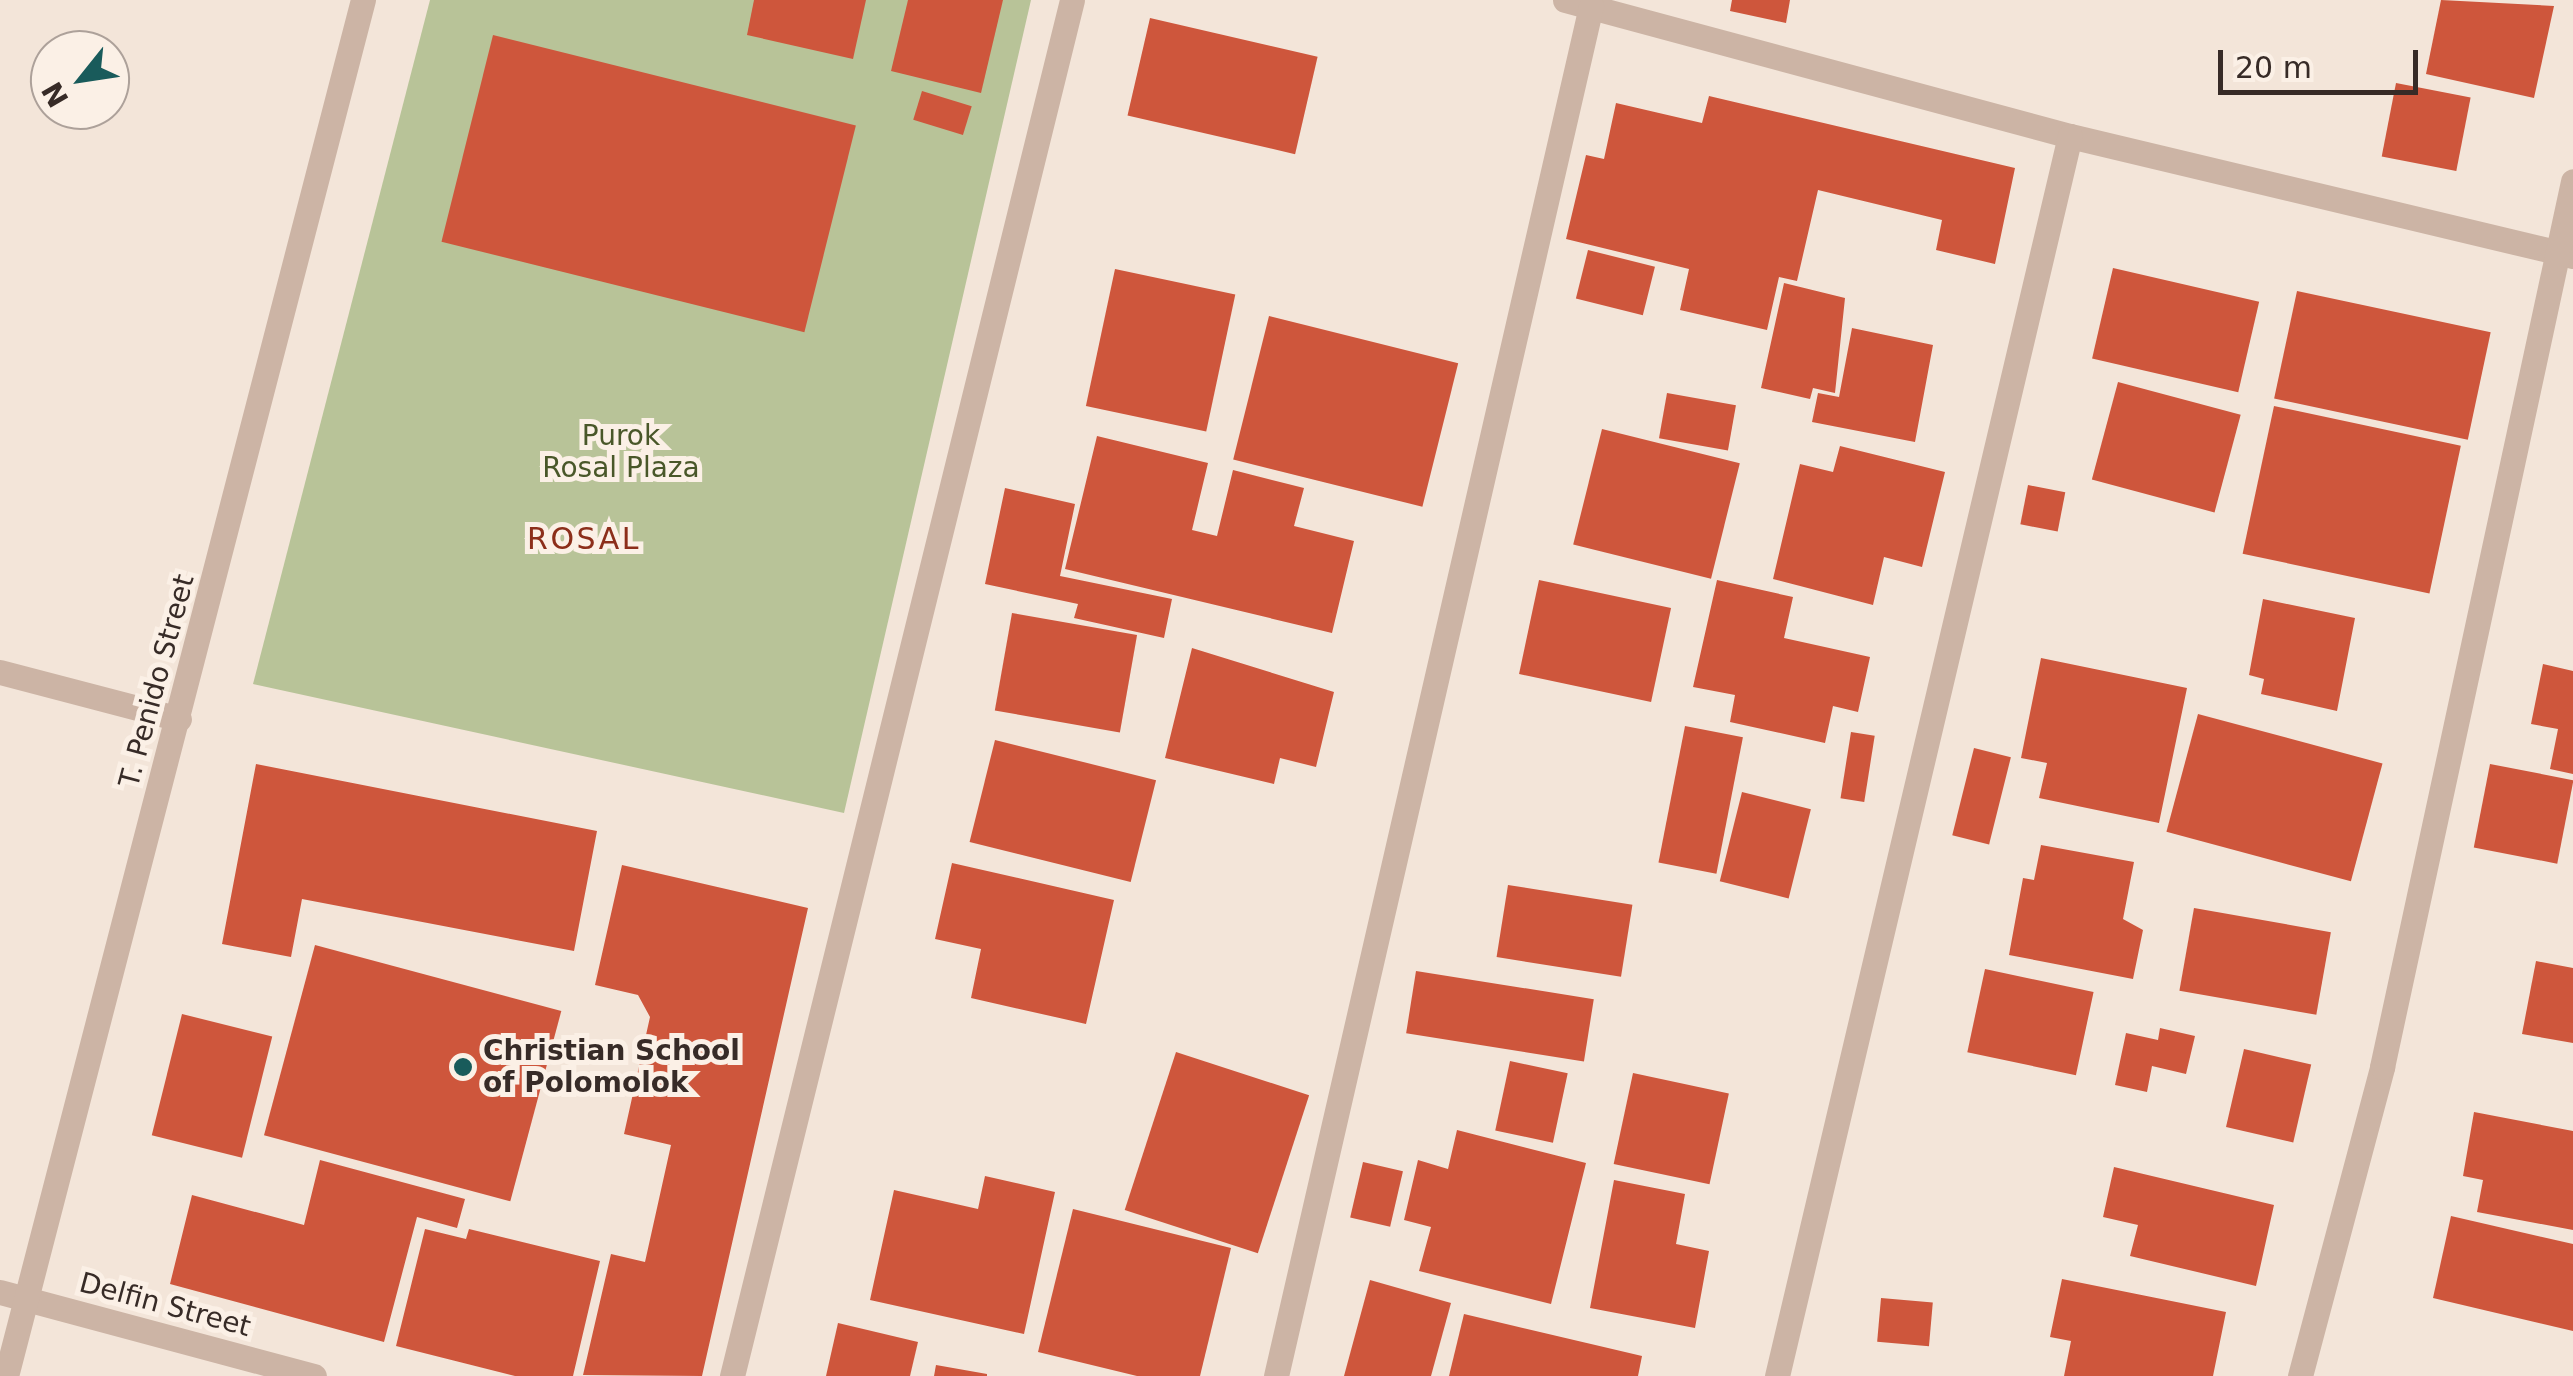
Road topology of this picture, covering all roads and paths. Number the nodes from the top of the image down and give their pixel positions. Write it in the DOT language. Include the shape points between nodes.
graph roads {
  1 [pos="363,0"];
  2 [pos="1072,0"];
  3 [pos="1578,3"];
  4 [pos="2070,136"];
  5 [pos="2573,181"];
  6 [pos="2562,254"];
  7 [pos="0,672"];
  8 [pos="179,719"];
  9 [pos="0,1292"];
  10 [pos="26,1300"];
  11 [pos="6,1376"];
  12 [pos="314,1376"];
  13 [pos="732,1376"];
  14 [pos="1276,1376"];
  15 [pos="1777,1376"];
  16 [pos="2300,1376"];
  1 -- 8 [label="street, T. Penido Street"];
  2 -- 13 [label="street"];
  3 -- 4 [label="street"];
  3 -- 14 [label="street"];
  4 -- 6 [label="street"];
  4 -- 15 [label="street"];
  5 -- 6 [label="street"];
  6 -- 16 [label="street" via="2382,1067"];
  7 -- 8 [label="street"];
  8 -- 10 [label="street, T. Penido Street"];
  9 -- 10 [label="street, Delfin Street"];
  10 -- 11 [label="street, T. Penido Street"];
  10 -- 12 [label="street, Delfin Street"];
}
